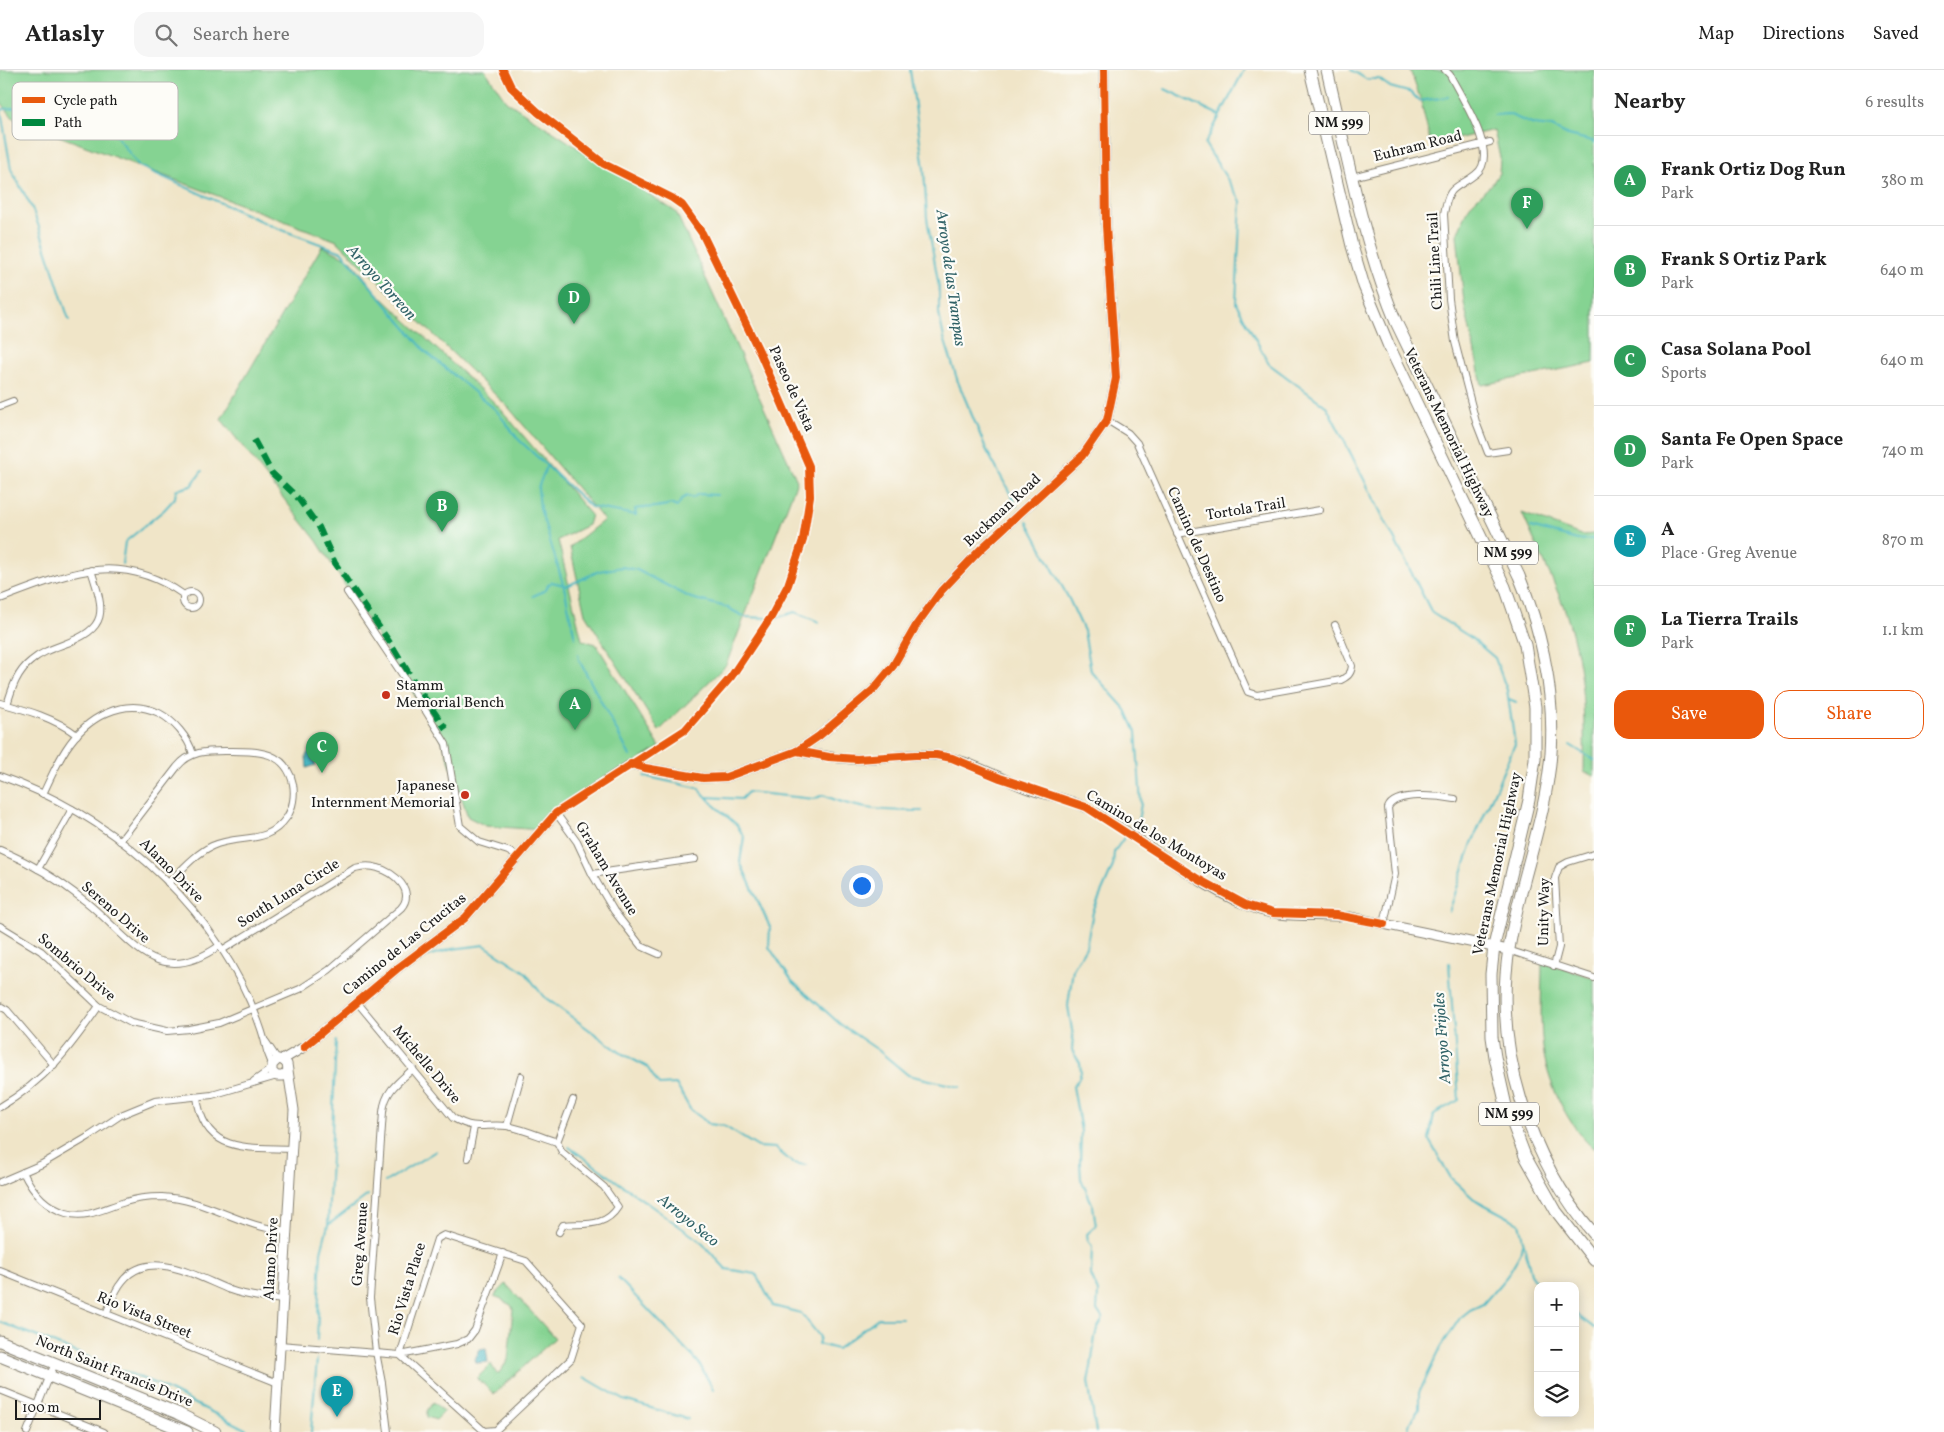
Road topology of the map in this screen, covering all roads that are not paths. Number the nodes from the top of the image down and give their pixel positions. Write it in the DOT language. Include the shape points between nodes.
graph roads {
  1 [pos="503,70"];
  2 [pos="1104,70"];
  3 [pos="1310,70"];
  4 [pos="1327,70"];
  5 [pos="1445,70"];
  6 [pos="1490,142"];
  7 [pos="1482,144"];
  8 [pos="1352,177"];
  9 [pos="13,401"];
  10 [pos="0,406"];
  11 [pos="1107,420"];
  12 [pos="1508,450"];
  13 [pos="1320,510"];
  14 [pos="1177,534"];
  15 [pos="91,570"];
  16 [pos="347,592"];
  17 [pos="184,595"];
  18 [pos="0,599"];
  19 [pos="1335,625"];
  20 [pos="3,704"];
  21 [pos="77,735"];
  22 [pos="797,751"];
  23 [pos="193,754"];
  24 [pos="631,764"];
  25 [pos="0,776"];
  26 [pos="43,794"];
  27 [pos="1455,799"];
  28 [pos="72,809"];
  29 [pos="556,813"];
  30 [pos="120,841"];
  31 [pos="1,852"];
  32 [pos="1594,854"];
  33 [pos="519,857"];
  34 [pos="695,859"];
  35 [pos="38,869"];
  36 [pos="592,874"];
  37 [pos="168,883"];
  38 [pos="1384,924"];
  39 [pos="0,926"];
  40 [pos="1494,946"];
  41 [pos="221,948"];
  42 [pos="1508,950"];
  43 [pos="659,954"];
  44 [pos="1554,966"];
  45 [pos="1594,978"];
  46 [pos="357,1002"];
  47 [pos="0,1006"];
  48 [pos="99,1006"];
  49 [pos="253,1009"];
  50 [pos="266,1042"];
  51 [pos="304,1047"];
  52 [pos="281,1059"];
  53 [pos="54,1065"];
  54 [pos="288,1069"];
  55 [pos="413,1069"];
  56 [pos="274,1072"];
  57 [pos="521,1076"];
  58 [pos="290,1089"];
  59 [pos="197,1097"];
  60 [pos="573,1100"];
  61 [pos="0,1107"];
  62 [pos="507,1126"];
  63 [pos="474,1127"];
  64 [pos="557,1142"];
  65 [pos="292,1149"];
  66 [pos="468,1158"];
  67 [pos="23,1172"];
  68 [pos="0,1182"];
  69 [pos="287,1231"];
  70 [pos="559,1232"];
  71 [pos="1594,1234"];
  72 [pos="503,1253"];
  73 [pos="1594,1260"];
  74 [pos="0,1271"];
  75 [pos="283,1300"];
  76 [pos="106,1314"];
  77 [pos="0,1341"];
  78 [pos="280,1345"];
  79 [pos="376,1352"];
  80 [pos="400,1355"];
  81 [pos="0,1356"];
  82 [pos="54,1363"];
  83 [pos="50,1376"];
  84 [pos="278,1383"];
  85 [pos="0,1390"];
  86 [pos="38,1405"];
  87 [pos="27,1432"];
  88 [pos="104,1432"];
  89 [pos="187,1432"];
  90 [pos="215,1432"];
  91 [pos="276,1432"];
  92 [pos="388,1432"];
  1 -- 24 [label="street, Paseo de Vista" via="511,87 601,162 672,198 693,219 746,324 808,466 810,496 803,540 788,585 770,618 731,677 700,715 670,741"];
  2 -- 11 [label="street, Buckman Road" via="1106,226 1116,378"];
  3 -- 40 [label="highway, Veterans Memorial Highway / NM 599" via="1364,286 1388,344 1505,587 1526,652 1535,707 1533,780"];
  4 -- 8 [label="highway, Veterans Memorial Highway / NM 599"];
  5 -- 7 [label="street, Chili Line Trail" via="1478,126"];
  6 -- 7 [label="street, Euhram Road"];
  7 -- 8 [label="street, Euhram Road"];
  7 -- 12 [label="street, Chili Line Trail" via="1485,157 1482,167 1450,192 1446,201 1449,299 1463,374 1481,439 1488,453"];
  8 -- 42 [label="highway, Veterans Memorial Highway / NM 599" via="1384,294 1519,576 1542,645 1550,690 1549,773"];
  9 -- 10 [label="street"];
  11 -- 14 [label="street, Camino de Destino" via="1137,443"];
  11 -- 22 [label="street, Buckman Road" via="1082,456 1000,531 941,591 893,666 873,690"];
  13 -- 14 [label="street, Tortola Trail"];
  14 -- 19 [label="street, Camino de Destino" via="1248,692 1257,695 1348,677 1352,666"];
  15 -- 17 [label="street" via="138,574"];
  15 -- 18 [label="street" via="60,577"];
  15 -- 20 [label="street" via="101,604 96,624 85,636 31,661 17,677"];
  16 -- 33 [label="street" via="446,744 460,826 479,842"];
  20 -- 21 [label="street" via="58,724"];
  21 -- 23 [label="street" via="109,712 128,707 145,708 173,724"];
  21 -- 26 [label="street" via="61,756"];
  22 -- 24 [label="street, Buckman Road" via="738,774 714,778 663,772"];
  22 -- 38 [label="street, Camino de los Montoyas" via="857,759 922,755 952,758 1086,807 1246,905 1273,914 1336,915"];
  23 -- 30 [label="street" via="177,767"];
  23 -- 37 [label="street" via="258,751 276,758 285,767 293,784 294,796 290,813 270,834 226,841 206,849"];
  24 -- 29 [label="street, Camino de Las Crucitas"];
  25 -- 26 [label="street, Alamo Drive"];
  26 -- 28 [label="street, Alamo Drive"];
  27 -- 38 [label="street" via="1427,796 1394,800 1389,805 1395,874"];
  28 -- 30 [label="street, Alamo Drive"];
  28 -- 35 [label="street"];
  29 -- 33 [label="street, Camino de Las Crucitas"];
  29 -- 36 [label="street, Graham Avenue" via="577,842"];
  30 -- 37 [label="street, Alamo Drive"];
  31 -- 35 [label="street, Sereno Drive"];
  32 -- 44 [label="street, Unity Way" via="1568,862 1560,867 1555,878 1558,947"];
  33 -- 46 [label="street, Camino de Las Crucitas" via="465,918"];
  34 -- 36 [label="street"];
  35 -- 41 [label="street, Sereno Drive" via="84,901 137,950 149,957 162,962 183,963"];
  36 -- 43 [label="street, Graham Avenue" via="614,912 640,946"];
  37 -- 41 [label="street, Alamo Drive"];
  38 -- 40 [label="street, Camino de los Montoyas"];
  39 -- 48 [label="street, Sombrio Drive" via="41,952"];
  40 -- 42 [label="street, Camino de los Montoyas"];
  40 -- 73 [label="highway, Veterans Memorial Highway / NM 599" via="1492,1036 1506,1106 1534,1175 1567,1228"];
  41 -- 49 [label="street, Alamo Drive"];
  41 -- 49 [label="street, South Luna Circle" via="360,866 386,871 405,890 404,904 315,980"];
  42 -- 44 [label="street, Camino de los Montoyas"];
  42 -- 71 [label="highway, Veterans Memorial Highway / NM 599" via="1506,1020 1518,1093 1550,1171"];
  44 -- 45 [label="street, Camino de los Montoyas"];
  46 -- 51 [label="street, Camino de Las Crucitas"];
  46 -- 55 [label="street, Michelle Drive"];
  47 -- 53 [label="street"];
  48 -- 49 [label="street, Sombrio Drive" via="131,1023 167,1030 212,1025"];
  48 -- 53 [label="street"];
  49 -- 50 [label="street, Alamo Drive"];
  50 -- 52 [label="street, Alamo Drive"];
  50 -- 56 [label="street, Alamo Drive"];
  51 -- 52 [label="street, Camino de Las Crucitas"];
  51 -- 54 [label="street, Camino de Las Crucitas"];
  52 -- 54 [label="street"];
  52 -- 56 [label="street" via="275,1061"];
  53 -- 61 [label="street" via="29,1088"];
  54 -- 56 [label="street" via="285,1075"];
  54 -- 58 [label="street, Alamo Drive"];
  55 -- 63 [label="street, Michelle Drive" via="453,1118"];
  55 -- 79 [label="street, Greg Avenue" via="392,1087 384,1107 370,1298"];
  56 -- 58 [label="street, Alamo Drive"];
  56 -- 59 [label="street" via="220,1094"];
  57 -- 62 [label="street"];
  58 -- 65 [label="street, Alamo Drive" via="294,1110"];
  59 -- 65 [label="street" via="203,1123 219,1139 239,1146"];
  59 -- 67 [label="street" via="154,1101 121,1114 88,1137"];
  60 -- 64 [label="street"];
  62 -- 63 [label="street, Michelle Drive"];
  62 -- 64 [label="street, Michelle Drive"];
  63 -- 66 [label="street"];
  64 -- 70 [label="street" via="562,1152 604,1187 618,1207 605,1221 563,1225"];
  65 -- 69 [label="street, Alamo Drive"];
  67 -- 68 [label="street"];
  67 -- 69 [label="street" via="36,1194 65,1213 92,1214 138,1198 171,1198 194,1202 259,1228"];
  69 -- 75 [label="street, Alamo Drive"];
  72 -- 80 [label="street, Rio Vista Place" via="475,1330 468,1339"];
  72 -- 80 [label="street, Rio Vista Place" via="444,1235 437,1239"];
  72 -- 80 [label="street, Rio Vista Place" via="526,1261 582,1324 571,1359 496,1430 484,1431"];
  74 -- 76 [label="street, Rio Vista Street"];
  75 -- 76 [label="street" via="238,1292 174,1267 152,1265 125,1278"];
  75 -- 78 [label="street, Alamo Drive"];
  76 -- 84 [label="street, Rio Vista Street"];
  77 -- 82 [label="highway, North Saint Francis Drive"];
  78 -- 79 [label="street, Rio Vista Place"];
  78 -- 84 [label="street, Alamo Drive"];
  79 -- 80 [label="street, Rio Vista Place"];
  79 -- 92 [label="street, Greg Avenue"];
  81 -- 83 [label="highway, North Saint Francis Drive"];
  82 -- 83 [label="street"];
  82 -- 90 [label="highway, North Saint Francis Drive"];
  83 -- 86 [label="street"];
  83 -- 89 [label="highway, North Saint Francis Drive"];
  84 -- 91 [label="street, Alamo Drive"];
  85 -- 86 [label="street"];
  86 -- 87 [label="street"];
  86 -- 88 [label="street"];
}
